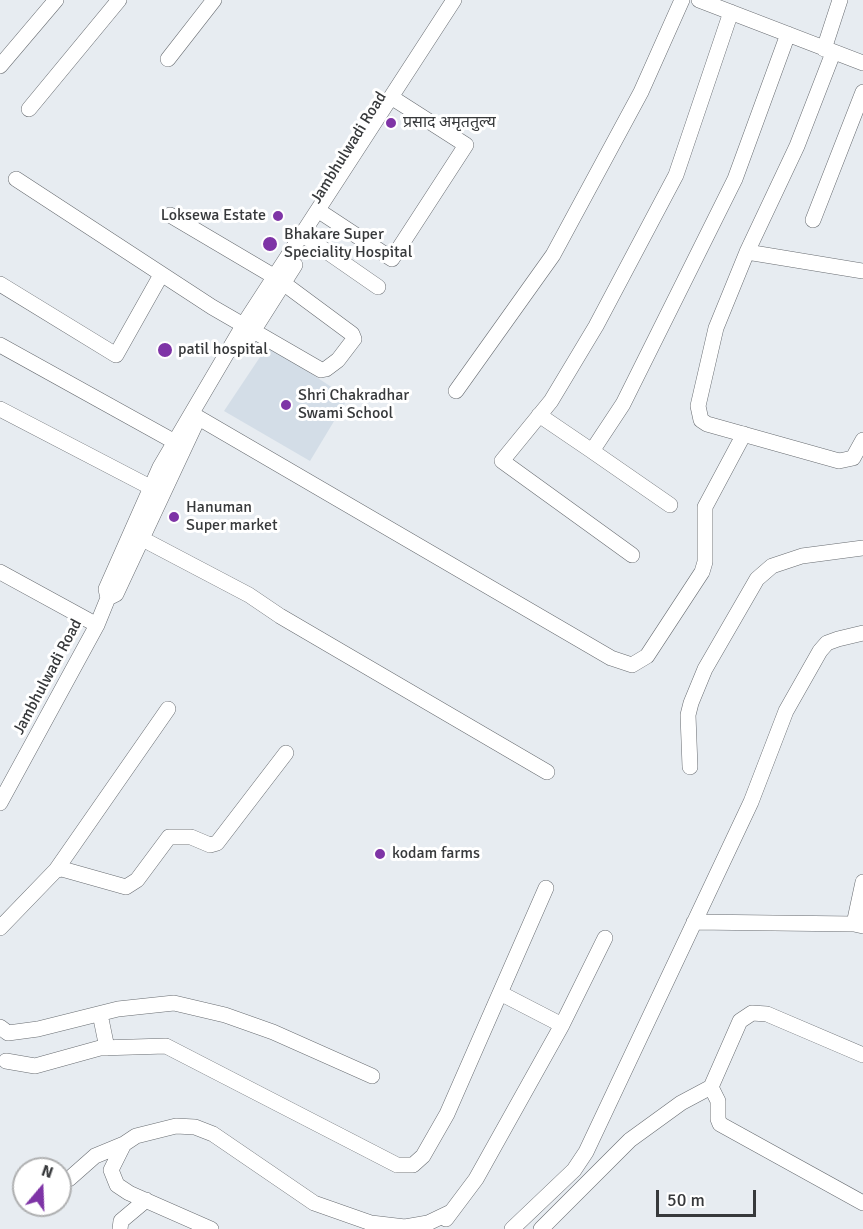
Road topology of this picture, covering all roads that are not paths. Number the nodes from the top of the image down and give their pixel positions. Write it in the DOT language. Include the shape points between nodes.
graph roads {
  1 [pos="56,0"];
  2 [pos="119,0"];
  3 [pos="214,0"];
  4 [pos="454,0"];
  5 [pos="465,0"];
  6 [pos="682,0"];
  7 [pos="699,0"];
  8 [pos="840,0"];
  9 [pos="731,12"];
  10 [pos="788,34"];
  11 [pos="829,51"];
  12 [pos="168,59"];
  13 [pos="863,63"];
  14 [pos="0,66"];
  15 [pos="863,92"];
  16 [pos="395,100"];
  17 [pos="29,109"];
  18 [pos="16,179"];
  19 [pos="323,214"];
  20 [pos="170,215"];
  21 [pos="813,220"];
  22 [pos="308,237"];
  23 [pos="747,252"];
  24 [pos="863,271"];
  25 [pos="161,275"];
  26 [pos="279,281"];
  27 [pos="0,284"];
  28 [pos="378,287"];
  29 [pos="249,328"];
  30 [pos="0,345"];
  31 [pos="456,391"];
  32 [pos="0,410"];
  33 [pos="539,415"];
  34 [pos="195,416"];
  35 [pos="744,434"];
  36 [pos="863,441"];
  37 [pos="175,442"];
  38 [pos="592,451"];
  39 [pos="150,488"];
  40 [pos="670,505"];
  41 [pos="135,535"];
  42 [pos="863,548"];
  43 [pos="632,555"];
  44 [pos="0,572"];
  45 [pos="97,625"];
  46 [pos="863,633"];
  47 [pos="168,709"];
  48 [pos="286,753"];
  49 [pos="690,767"];
  50 [pos="548,772"];
  51 [pos="0,803"];
  52 [pos="56,870"];
  53 [pos="863,882"];
  54 [pos="546,888"];
  55 [pos="694,922"];
  56 [pos="858,925"];
  57 [pos="0,928"];
  58 [pos="605,938"];
  59 [pos="500,993"];
  60 [pos="100,1014"];
  61 [pos="562,1025"];
  62 [pos="4,1030"];
  63 [pos="108,1048"];
  64 [pos="863,1055"];
  65 [pos="3,1064"];
  66 [pos="372,1076"];
  67 [pos="711,1087"];
  68 [pos="124,1144"];
  69 [pos="72,1176"];
  70 [pos="146,1200"];
  71 [pos="863,1203"];
  72 [pos="451,1212"];
  73 [pos="120,1229"];
  74 [pos="211,1229"];
  75 [pos="438,1229"];
  76 [pos="512,1229"];
  77 [pos="542,1229"];
  1 -- 14 [label="street"];
  2 -- 17 [label="street"];
  3 -- 12 [label="street"];
  4 -- 16 [label="street, Jambhulwadi Road"];
  5 -- 16 [label="street, Jambhulwadi Road"];
  6 -- 31 [label="street" via="641,92 553,255"];
  7 -- 9 [label="street"];
  8 -- 11 [label="street"];
  9 -- 10 [label="street"];
  9 -- 33 [label="street" via="676,175 596,326"];
  10 -- 11 [label="street"];
  10 -- 38 [label="street" via="735,180 623,404"];
  11 -- 13 [label="street"];
  11 -- 23 [label="street" via="797,146"];
  15 -- 21 [label="street"];
  16 -- 19 [label="street, Jambhulwadi Road"];
  16 -- 19 [label="street" via="466,145 392,259"];
  18 -- 25 [label="street"];
  19 -- 22 [label="street, Jambhulwadi Road"];
  20 -- 26 [label="street"];
  22 -- 26 [label="street, Jambhulwadi Road"];
  22 -- 28 [label="street"];
  23 -- 24 [label="street"];
  23 -- 35 [label="street" via="716,328 698,406 701,420 707,424"];
  25 -- 27 [label="street" via="116,355"];
  25 -- 29 [label="street"];
  26 -- 29 [label="street, Jambhulwadi Road"];
  26 -- 29 [label="street" via="354,339 338,360 321,370"];
  29 -- 34 [label="street, Jambhulwadi Road"];
  30 -- 37 [label="street"];
  32 -- 39 [label="street"];
  33 -- 38 [label="street"];
  33 -- 43 [label="street" via="502,461"];
  34 -- 35 [label="street" via="611,658 632,665 647,656 702,572 705,507"];
  34 -- 37 [label="street, Jambhulwadi Road"];
  34 -- 41 [label="street, Jambhulwadi Road"];
  35 -- 36 [label="street" via="839,461 853,458"];
  37 -- 39 [label="street, Jambhulwadi Road"];
  38 -- 40 [label="street"];
  39 -- 41 [label="street, Jambhulwadi Road"];
  41 -- 45 [label="street, Jambhulwadi Road" via="106,589 108,598"];
  41 -- 50 [label="street" via="249,596"];
  42 -- 49 [label="street" via="802,556 772,566 757,579 690,703"];
  44 -- 45 [label="street"];
  45 -- 51 [label="street, Jambhulwadi Road"];
  46 -- 55 [label="street" via="827,643 820,651 786,711 751,802"];
  47 -- 52 [label="street"];
  48 -- 52 [label="street" via="217,843 170,837 137,880 126,887"];
  52 -- 57 [label="street"];
  53 -- 56 [label="street"];
  54 -- 59 [label="street"];
  55 -- 56 [label="street"];
  55 -- 76 [label="street" via="586,1152 574,1170"];
  58 -- 61 [label="street"];
  59 -- 61 [label="street"];
  59 -- 63 [label="street" via="447,1114 423,1156 408,1166 397,1165 166,1046"];
  60 -- 62 [label="street" via="38,1029"];
  60 -- 63 [label="street"];
  60 -- 66 [label="street" via="174,1003 273,1032"];
  61 -- 72 [label="street" via="476,1179"];
  62 -- 65 [label="street"];
  63 -- 65 [label="street" via="35,1066"];
  64 -- 67 [label="street" via="767,1014 752,1013 740,1021"];
  67 -- 71 [label="street" via="718,1101 720,1124"];
  67 -- 77 [label="street" via="681,1103 630,1140"];
  68 -- 69 [label="street" via="95,1156"];
  68 -- 70 [label="street" via="112,1177 129,1193"];
  68 -- 72 [label="street" via="136,1136 176,1126 195,1127 213,1134 314,1203 371,1223 405,1227 428,1223"];
  70 -- 73 [label="street" via="121,1221"];
  70 -- 74 [label="street"];
  72 -- 75 [label="street"];
}
